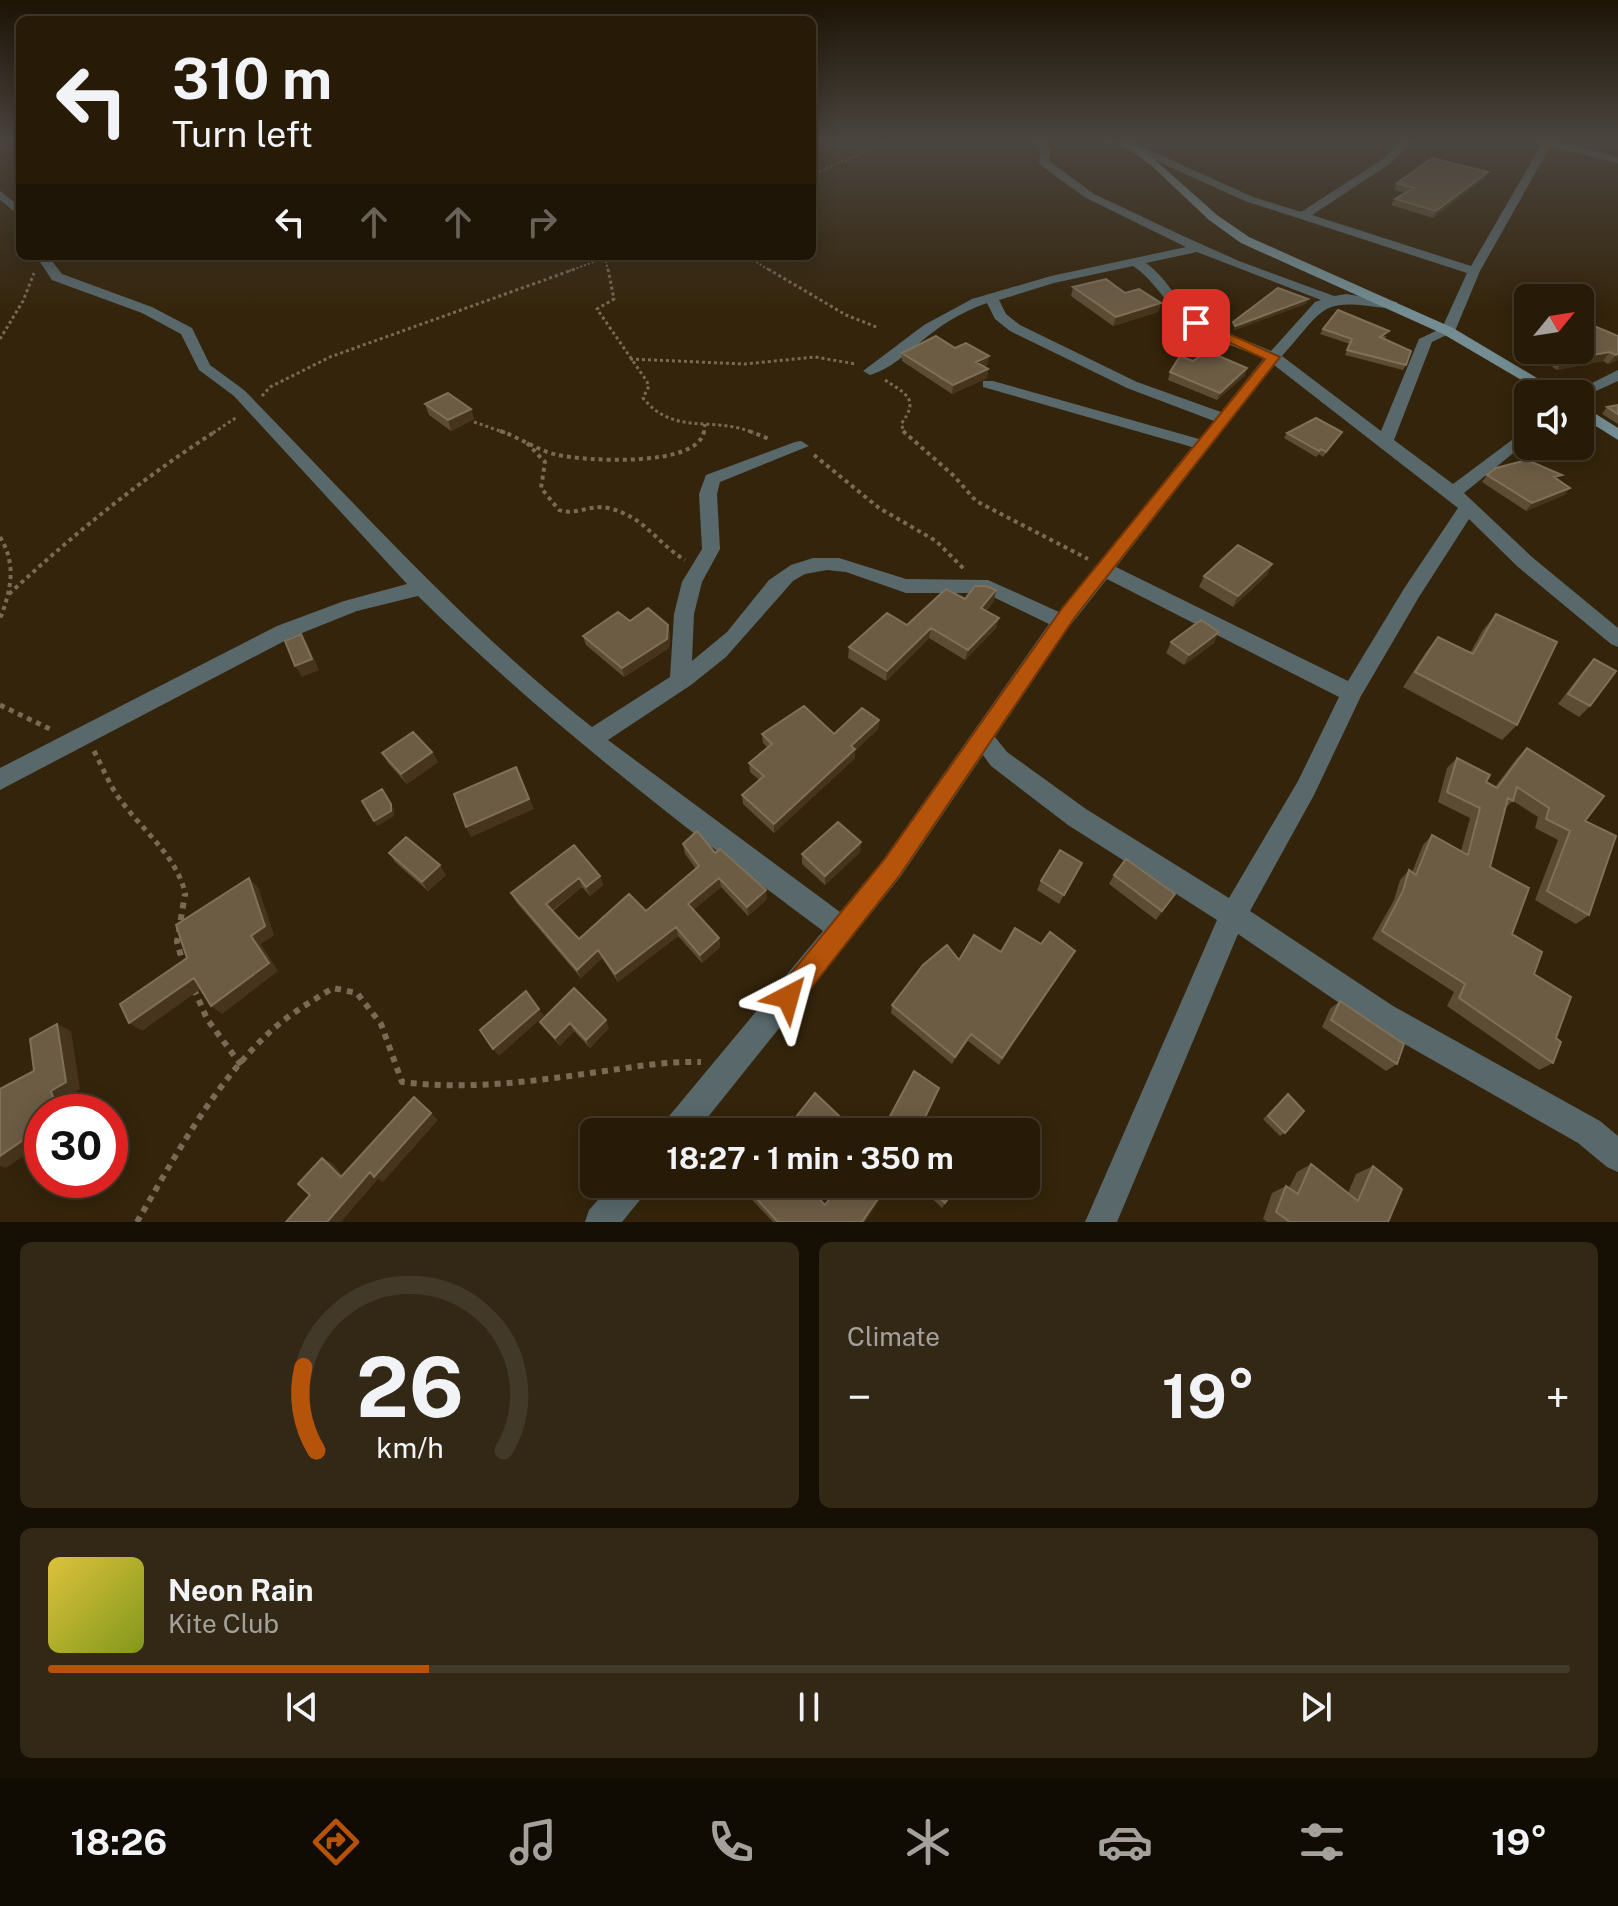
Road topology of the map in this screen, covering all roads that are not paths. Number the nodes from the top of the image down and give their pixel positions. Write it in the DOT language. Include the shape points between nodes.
graph roads {
  1 [pos="1100,199"];
  2 [pos="1190,199"];
  3 [pos="1249,199"];
  4 [pos="1329,199"];
  5 [pos="1514,199"];
  6 [pos="1301,217"];
  7 [pos="1196,248"];
  8 [pos="43,260"];
  9 [pos="1136,262"];
  10 [pos="1474,271"];
  11 [pos="991,297"];
  12 [pos="1333,300"];
  13 [pos="1392,305"];
  14 [pos="1448,331"];
  15 [pos="1273,357"];
  16 [pos="870,371"];
  17 [pos="1618,375"];
  18 [pos="1532,380"];
  19 [pos="988,384"];
  20 [pos="1594,386"];
  21 [pos="1224,419"];
  22 [pos="1594,419"];
  23 [pos="1618,435"];
  24 [pos="1385,441"];
  25 [pos="1204,445"];
  26 [pos="801,446"];
  27 [pos="1514,447"];
  28 [pos="1460,501"];
  29 [pos="1103,569"];
  30 [pos="421,588"];
  31 [pos="1062,622"];
  32 [pos="1618,639"];
  33 [pos="681,678"];
  34 [pos="1352,693"];
  35 [pos="982,736"];
  36 [pos="591,739"];
  37 [pos="0,780"];
  38 [pos="1233,915"];
  39 [pos="843,930"];
  40 [pos="688,1118"];
  41 [pos="1618,1156"];
  42 [pos="621,1198"];
  43 [pos="601,1222"];
  44 [pos="1101,1222"];
  1 -- 7 [label="street"];
  2 -- 13 [label="street" via="1220,226"];
  3 -- 6 [label="street"];
  4 -- 6 [label="street"];
  5 -- 10 [label="street"];
  6 -- 10 [label="street"];
  7 -- 9 [label="street"];
  7 -- 12 [label="street"];
  8 -- 30 [label="street" via="57,277 147,310 187,331 204,367 253,407"];
  9 -- 11 [label="street"];
  9 -- 15 [label="street" via="1155,275 1167,296 1196,323"];
  10 -- 14 [label="street"];
  11 -- 16 [label="street" via="929,328"];
  11 -- 21 [label="street" via="1000,316 1015,328 1132,385"];
  12 -- 13 [label="street"];
  12 -- 15 [label="street" via="1320,305"];
  13 -- 14 [label="street"];
  14 -- 18 [label="street"];
  14 -- 24 [label="street" via="1426,339"];
  15 -- 21 [label="street"];
  15 -- 24 [label="street"];
  17 -- 20 [label="street"];
  19 -- 25 [label="street"];
  21 -- 25 [label="street"];
  22 -- 23 [label="street"];
  24 -- 28 [label="street"];
  25 -- 29 [label="street"];
  26 -- 33 [label="street" via="712,479 711,549 692,582 684,614"];
  27 -- 28 [label="street"];
  28 -- 32 [label="street"];
  28 -- 34 [label="street"];
  29 -- 31 [label="street"];
  29 -- 34 [label="street"];
  30 -- 36 [label="street"];
  30 -- 37 [label="street" via="318,616 263,640"];
  31 -- 33 [label="street" via="987,587 908,586 886,583 850,564 812,565 777,584 736,635"];
  31 -- 35 [label="street"];
  33 -- 36 [label="street"];
  34 -- 38 [label="street" via="1306,788"];
  35 -- 38 [label="street" via="999,759 1077,817"];
  35 -- 39 [label="street"];
  36 -- 39 [label="street"];
  38 -- 41 [label="street" via="1383,1016 1589,1132"];
  38 -- 44 [label="street"];
  39 -- 40 [label="street"];
  42 -- 43 [label="street"];
}
